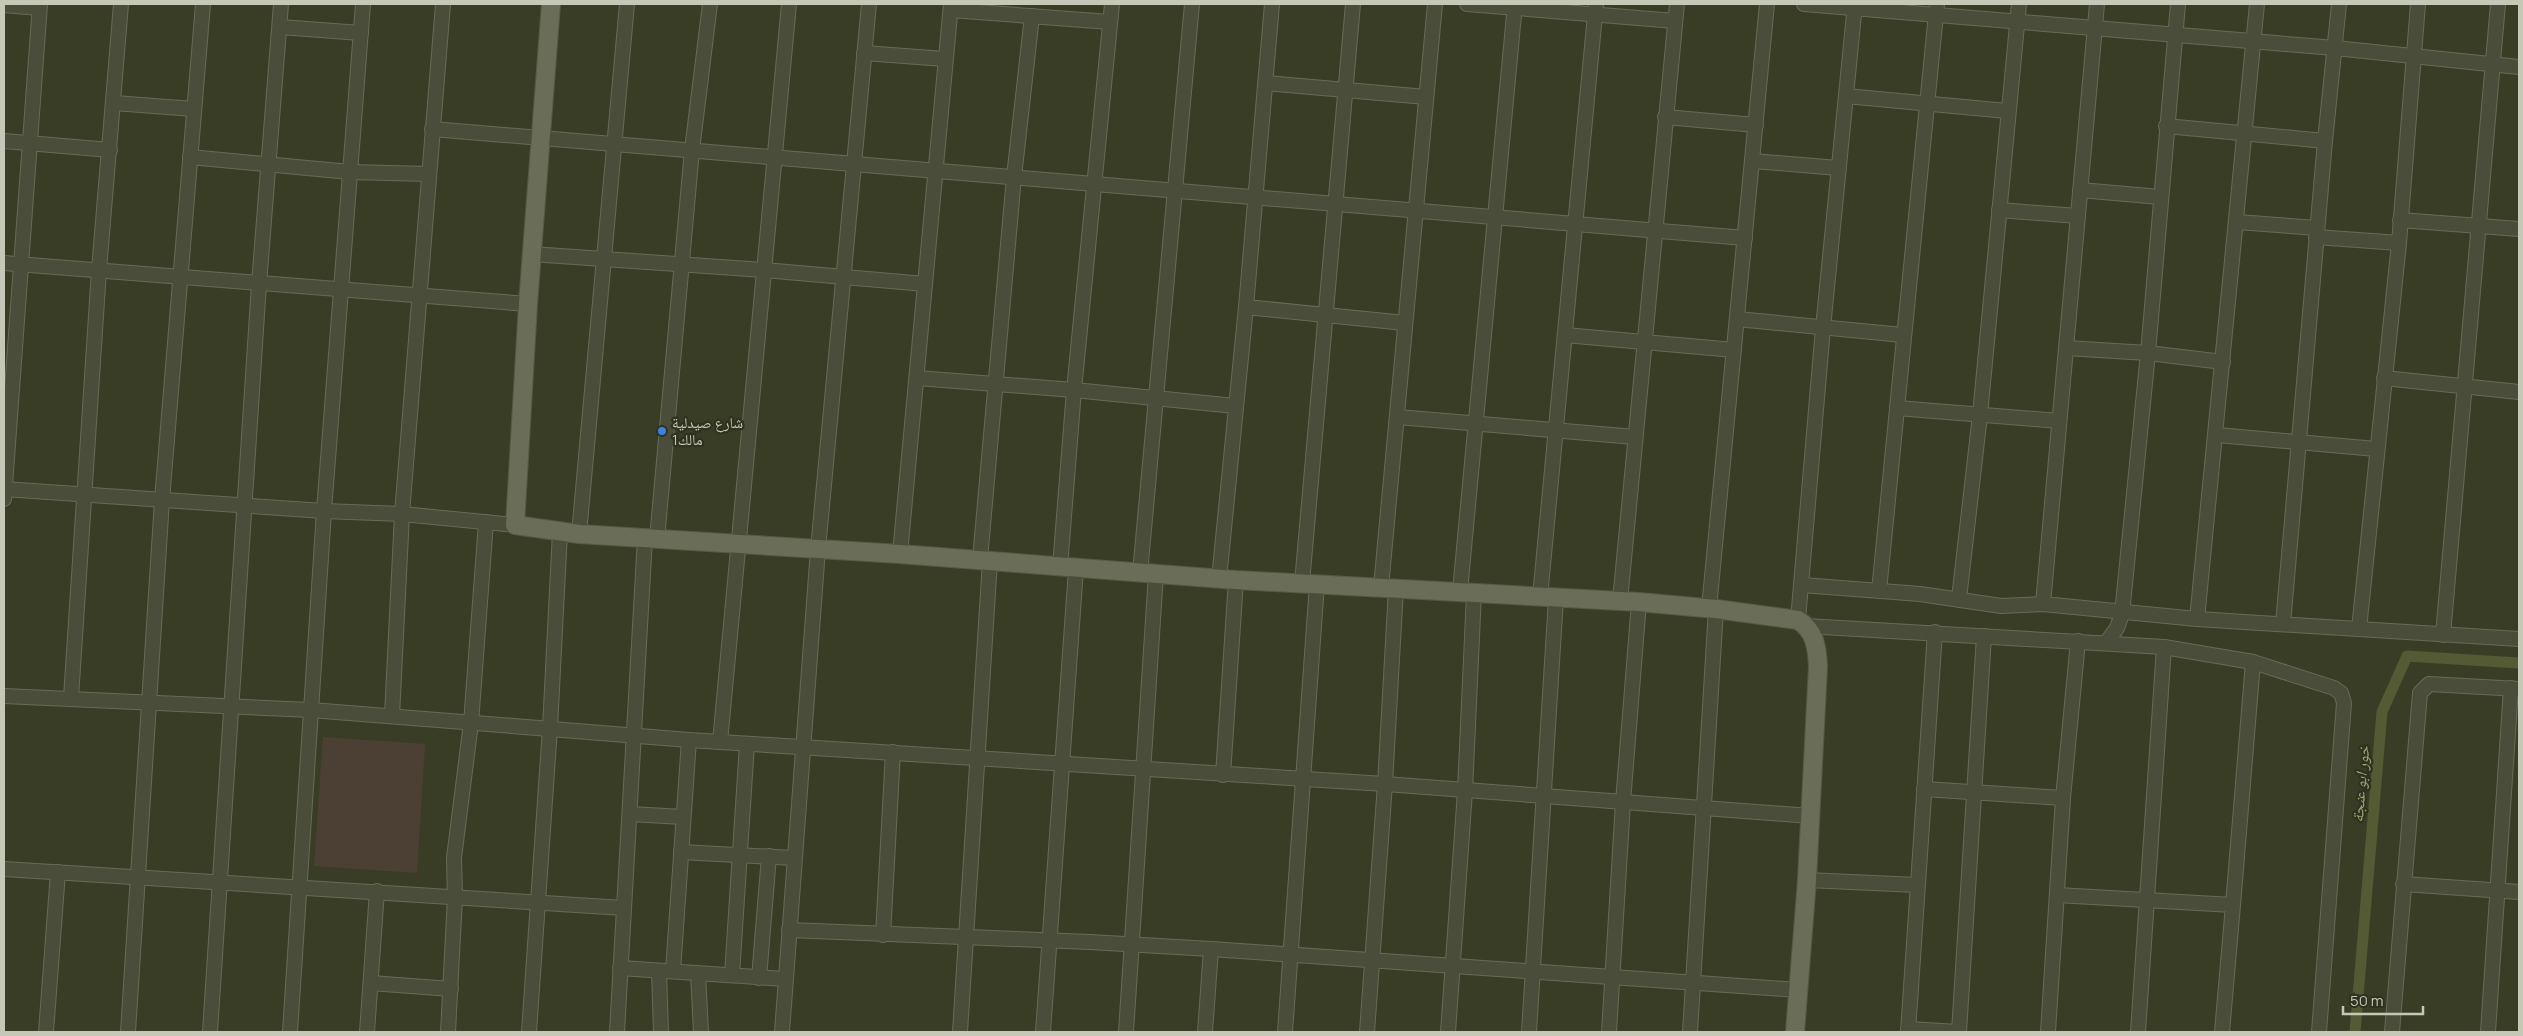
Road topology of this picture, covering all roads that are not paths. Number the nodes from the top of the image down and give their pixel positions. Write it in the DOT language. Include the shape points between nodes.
graph roads {
  1 [pos="122,4"];
  2 [pos="203,4"];
  3 [pos="282,4"];
  4 [pos="363,4"];
  5 [pos="443,4"];
  6 [pos="551,4"];
  7 [pos="627,4"];
  8 [pos="710,4"];
  9 [pos="789,4"];
  10 [pos="869,4"];
  11 [pos="1112,4"];
  12 [pos="1192,4"];
  13 [pos="1272,4"];
  14 [pos="1353,4"];
  15 [pos="1436,4"];
  16 [pos="1468,4"];
  17 [pos="1677,4"];
  18 [pos="1767,4"];
  19 [pos="1804,4"];
  20 [pos="2019,4"];
  21 [pos="2097,4"];
  22 [pos="2178,4"];
  23 [pos="2257,4"];
  24 [pos="2339,4"];
  25 [pos="2418,4"];
  26 [pos="2498,4"];
  27 [pos="4,5"];
  28 [pos="40,6"];
  29 [pos="1514,6"];
  30 [pos="1855,6"];
  31 [pos="951,7"];
  32 [pos="1596,8"];
  33 [pos="1936,10"];
  34 [pos="1028,12"];
  35 [pos="1675,21"];
  36 [pos="1110,22"];
  37 [pos="2017,22"];
  38 [pos="280,27"];
  39 [pos="2095,30"];
  40 [pos="361,34"];
  41 [pos="2174,35"];
  42 [pos="2253,42"];
  43 [pos="2335,48"];
  44 [pos="864,54"];
  45 [pos="2413,57"];
  46 [pos="945,59"];
  47 [pos="2492,65"];
  48 [pos="2519,67"];
  49 [pos="1266,83"];
  50 [pos="1345,91"];
  51 [pos="1846,96"];
  52 [pos="1426,97"];
  53 [pos="114,103"];
  54 [pos="1926,103"];
  55 [pos="194,109"];
  56 [pos="2007,111"];
  57 [pos="1665,117"];
  58 [pos="1756,125"];
  59 [pos="2166,126"];
  60 [pos="432,129"];
  61 [pos="2245,133"];
  62 [pos="540,138"];
  63 [pos="4,141"];
  64 [pos="2325,141"];
  65 [pos="29,143"];
  66 [pos="613,144"];
  67 [pos="110,150"];
  68 [pos="692,150"];
  69 [pos="774,156"];
  70 [pos="190,157"];
  71 [pos="1753,161"];
  72 [pos="853,164"];
  73 [pos="268,165"];
  74 [pos="1838,168"];
  75 [pos="350,172"];
  76 [pos="934,172"];
  77 [pos="429,174"];
  78 [pos="1014,177"];
  79 [pos="1096,183"];
  80 [pos="1176,190"];
  81 [pos="2080,190"];
  82 [pos="1256,197"];
  83 [pos="2160,197"];
  84 [pos="1335,202"];
  85 [pos="1415,210"];
  86 [pos="1999,210"];
  87 [pos="1496,216"];
  88 [pos="2078,216"];
  89 [pos="2400,220"];
  90 [pos="2237,222"];
  91 [pos="1575,224"];
  92 [pos="2477,226"];
  93 [pos="2519,229"];
  94 [pos="1655,230"];
  95 [pos="2317,232"];
  96 [pos="1745,238"];
  97 [pos="2399,243"];
  98 [pos="531,254"];
  99 [pos="603,258"];
  100 [pos="4,263"];
  101 [pos="20,264"];
  102 [pos="682,264"];
  103 [pos="99,270"];
  104 [pos="764,270"];
  105 [pos="843,277"];
  106 [pos="180,278"];
  107 [pos="259,284"];
  108 [pos="925,284"];
  109 [pos="341,290"];
  110 [pos="419,295"];
  111 [pos="528,304"];
  112 [pos="1246,307"];
  113 [pos="1326,314"];
  114 [pos="1737,319"];
  115 [pos="1405,323"];
  116 [pos="1823,328"];
  117 [pos="1565,335"];
  118 [pos="1903,335"];
  119 [pos="1644,341"];
  120 [pos="2066,348"];
  121 [pos="1734,350"];
  122 [pos="2148,353"];
  123 [pos="2223,362"];
  124 [pos="917,378"];
  125 [pos="2384,378"];
  126 [pos="996,385"];
  127 [pos="2463,386"];
  128 [pos="1074,390"];
  129 [pos="2519,392"];
  130 [pos="1155,397"];
  131 [pos="1235,406"];
  132 [pos="1897,408"];
  133 [pos="1980,415"];
  134 [pos="1398,417"];
  135 [pos="2059,421"];
  136 [pos="1476,424"];
  137 [pos="1556,431"];
  138 [pos="2217,435"];
  139 [pos="1634,437"];
  140 [pos="2298,443"];
  141 [pos="2376,449"];
  142 [pos="4,492"];
  143 [pos="83,495"];
  144 [pos="162,500"];
  145 [pos="244,506"];
  146 [pos="324,511"];
  147 [pos="402,514"];
  148 [pos="486,522"];
  149 [pos="515,525"];
  150 [pos="560,532"];
  151 [pos="579,534"];
  152 [pos="651,539"];
  153 [pos="738,544"];
  154 [pos="818,549"];
  155 [pos="900,554"];
  156 [pos="985,560"];
  157 [pos="1068,568"];
  158 [pos="1148,574"];
  159 [pos="1218,579"];
  160 [pos="1236,580"];
  161 [pos="1309,584"];
  162 [pos="1802,585"];
  163 [pos="1389,588"];
  164 [pos="1879,591"];
  165 [pos="1467,592"];
  166 [pos="1548,598"];
  167 [pos="1959,599"];
  168 [pos="1620,601"];
  169 [pos="1639,602"];
  170 [pos="2043,604"];
  171 [pos="1712,608"];
  172 [pos="2122,614"];
  173 [pos="2197,619"];
  174 [pos="1802,623"];
  175 [pos="2282,624"];
  176 [pos="2359,630"];
  177 [pos="1935,632"];
  178 [pos="2443,635"];
  179 [pos="1984,636"];
  180 [pos="2519,639"];
  181 [pos="2078,641"];
  182 [pos="2106,643"];
  183 [pos="2164,647"];
  184 [pos="2253,662"];
  185 [pos="2515,688"];
  186 [pos="4,696"];
  187 [pos="71,698"];
  188 [pos="148,702"];
  189 [pos="231,706"];
  190 [pos="311,710"];
  191 [pos="392,716"];
  192 [pos="471,723"];
  193 [pos="550,728"];
  194 [pos="634,736"];
  195 [pos="688,740"];
  196 [pos="720,742"];
  197 [pos="747,744"];
  198 [pos="803,746"];
  199 [pos="893,752"];
  200 [pos="978,758"];
  201 [pos="1061,764"];
  202 [pos="1143,769"];
  203 [pos="1223,775"];
  204 [pos="1303,780"];
  205 [pos="1385,784"];
  206 [pos="1924,789"];
  207 [pos="1465,791"];
  208 [pos="1976,793"];
  209 [pos="1542,798"];
  210 [pos="2063,798"];
  211 [pos="1623,802"];
  212 [pos="1705,807"];
  213 [pos="630,814"];
  214 [pos="1811,816"];
  215 [pos="683,817"];
  216 [pos="681,852"];
  217 [pos="740,854"];
  218 [pos="769,856"];
  219 [pos="794,858"];
  220 [pos="4,868"];
  221 [pos="58,872"];
  222 [pos="137,877"];
  223 [pos="1807,880"];
  224 [pos="220,883"];
  225 [pos="2403,884"];
  226 [pos="1917,886"];
  227 [pos="299,888"];
  228 [pos="2498,890"];
  229 [pos="377,891"];
  230 [pos="2519,892"];
  231 [pos="2057,895"];
  232 [pos="455,897"];
  233 [pos="2146,899"];
  234 [pos="537,903"];
  235 [pos="2233,905"];
  236 [pos="624,908"];
  237 [pos="788,930"];
  238 [pos="882,935"];
  239 [pos="966,936"];
  240 [pos="1050,940"];
  241 [pos="1132,944"];
  242 [pos="1211,949"];
  243 [pos="1290,954"];
  244 [pos="1372,960"];
  245 [pos="1452,966"];
  246 [pos="620,968"];
  247 [pos="666,971"];
  248 [pos="1533,972"];
  249 [pos="698,973"];
  250 [pos="732,974"];
  251 [pos="759,978"];
  252 [pos="1612,978"];
  253 [pos="785,979"];
  254 [pos="1694,983"];
  255 [pos="371,984"];
  256 [pos="451,989"];
  257 [pos="1798,990"];
  258 [pos="1908,1030"];
  259 [pos="46,1032"];
  260 [pos="128,1032"];
  261 [pos="210,1032"];
  262 [pos="290,1032"];
  263 [pos="367,1032"];
  264 [pos="448,1032"];
  265 [pos="529,1032"];
  266 [pos="617,1032"];
  267 [pos="661,1032"];
  268 [pos="701,1032"];
  269 [pos="782,1032"];
  270 [pos="960,1032"];
  271 [pos="1043,1032"];
  272 [pos="1126,1032"];
  273 [pos="1205,1032"];
  274 [pos="1286,1032"];
  275 [pos="1367,1032"];
  276 [pos="1448,1032"];
  277 [pos="1529,1032"];
  278 [pos="1609,1032"];
  279 [pos="1690,1032"];
  280 [pos="1795,1032"];
  281 [pos="1958,1032"];
  282 [pos="2048,1032"];
  283 [pos="2138,1032"];
  284 [pos="2222,1032"];
  285 [pos="2319,1032"];
  286 [pos="2392,1032"];
  287 [pos="2488,1032"];
  1 -- 53 [label="street"];
  2 -- 55 [label="street"];
  3 -- 38 [label="street"];
  4 -- 40 [label="street"];
  5 -- 60 [label="street"];
  6 -- 62 [label="main road"];
  7 -- 66 [label="street"];
  8 -- 68 [label="street"];
  9 -- 69 [label="street"];
  10 -- 44 [label="street"];
  11 -- 36 [label="street"];
  12 -- 80 [label="street"];
  13 -- 49 [label="street"];
  14 -- 50 [label="street"];
  15 -- 52 [label="street"];
  16 -- 29 [label="street"];
  17 -- 35 [label="street"];
  18 -- 58 [label="street"];
  19 -- 30 [label="street"];
  20 -- 37 [label="street"];
  21 -- 39 [label="street"];
  22 -- 41 [label="street"];
  23 -- 42 [label="street"];
  24 -- 43 [label="street"];
  25 -- 45 [label="street"];
  26 -- 47 [label="street"];
  27 -- 28 [label="street"];
  28 -- 65 [label="street"];
  29 -- 32 [label="street"];
  29 -- 87 [label="street"];
  30 -- 33 [label="street"];
  30 -- 51 [label="street"];
  31 -- 34 [label="street"];
  31 -- 46 [label="street"];
  32 -- 35 [label="street"];
  32 -- 91 [label="street"];
  33 -- 37 [label="street"];
  33 -- 54 [label="street"];
  34 -- 36 [label="street"];
  34 -- 78 [label="street"];
  35 -- 57 [label="street"];
  36 -- 79 [label="street"];
  37 -- 39 [label="street"];
  37 -- 56 [label="street"];
  38 -- 40 [label="street"];
  38 -- 73 [label="street"];
  39 -- 41 [label="street"];
  39 -- 81 [label="street"];
  40 -- 75 [label="street"];
  41 -- 42 [label="street"];
  41 -- 59 [label="street"];
  42 -- 43 [label="street"];
  42 -- 61 [label="street"];
  43 -- 45 [label="street"];
  43 -- 64 [label="street"];
  44 -- 46 [label="street"];
  44 -- 72 [label="street"];
  45 -- 47 [label="street"];
  45 -- 89 [label="street"];
  46 -- 76 [label="street"];
  47 -- 48 [label="street"];
  47 -- 92 [label="street"];
  49 -- 50 [label="street"];
  49 -- 82 [label="street"];
  50 -- 52 [label="street"];
  50 -- 84 [label="street"];
  51 -- 54 [label="street"];
  51 -- 74 [label="street"];
  52 -- 85 [label="street"];
  53 -- 55 [label="street"];
  53 -- 67 [label="street"];
  54 -- 56 [label="street"];
  54 -- 118 [label="street"];
  55 -- 70 [label="street"];
  56 -- 86 [label="street"];
  57 -- 58 [label="street"];
  57 -- 94 [label="street"];
  58 -- 71 [label="street"];
  59 -- 61 [label="street"];
  59 -- 83 [label="street"];
  60 -- 62 [label="street"];
  60 -- 77 [label="street"];
  61 -- 64 [label="street"];
  61 -- 90 [label="street"];
  62 -- 66 [label="street"];
  62 -- 98 [label="main road"];
  63 -- 65 [label="street"];
  64 -- 95 [label="street"];
  65 -- 67 [label="street"];
  65 -- 101 [label="street"];
  66 -- 68 [label="street"];
  66 -- 99 [label="street"];
  67 -- 103 [label="street"];
  68 -- 69 [label="street"];
  68 -- 102 [label="street"];
  69 -- 72 [label="street"];
  69 -- 104 [label="street"];
  70 -- 73 [label="street"];
  70 -- 106 [label="street"];
  71 -- 74 [label="street"];
  71 -- 96 [label="street"];
  72 -- 76 [label="street"];
  72 -- 105 [label="street"];
  73 -- 75 [label="street"];
  73 -- 107 [label="street"];
  74 -- 116 [label="street"];
  75 -- 77 [label="street"];
  75 -- 109 [label="street"];
  76 -- 78 [label="street"];
  76 -- 108 [label="street"];
  77 -- 110 [label="street"];
  78 -- 79 [label="street"];
  78 -- 126 [label="street"];
  79 -- 80 [label="street"];
  79 -- 128 [label="street"];
  80 -- 82 [label="street"];
  80 -- 130 [label="street"];
  81 -- 83 [label="street"];
  81 -- 88 [label="street"];
  82 -- 84 [label="street"];
  82 -- 112 [label="street"];
  83 -- 122 [label="street"];
  84 -- 85 [label="street"];
  84 -- 113 [label="street"];
  85 -- 87 [label="street"];
  85 -- 115 [label="street"];
  86 -- 88 [label="street"];
  86 -- 133 [label="street"];
  87 -- 91 [label="street"];
  87 -- 136 [label="street"];
  88 -- 120 [label="street"];
  89 -- 92 [label="street"];
  89 -- 97 [label="street"];
  90 -- 95 [label="street"];
  90 -- 123 [label="street"];
  91 -- 94 [label="street"];
  91 -- 117 [label="street"];
  92 -- 93 [label="street"];
  92 -- 127 [label="street"];
  94 -- 96 [label="street"];
  94 -- 119 [label="street"];
  95 -- 97 [label="street"];
  95 -- 140 [label="street"];
  96 -- 114 [label="street"];
  97 -- 125 [label="street"];
  98 -- 99 [label="street"];
  98 -- 111 [label="main road"];
  99 -- 102 [label="street"];
  99 -- 151 [label="street"];
  100 -- 101 [label="street"];
  101 -- 103 [label="street"];
  101 -- 142 [label="street"];
  102 -- 104 [label="street"];
  102 -- 152 [label="street"];
  103 -- 106 [label="street"];
  103 -- 143 [label="street"];
  104 -- 105 [label="street"];
  104 -- 153 [label="street"];
  105 -- 108 [label="street"];
  105 -- 154 [label="street"];
  106 -- 107 [label="street"];
  106 -- 144 [label="street"];
  107 -- 109 [label="street"];
  107 -- 145 [label="street"];
  108 -- 124 [label="street"];
  109 -- 110 [label="street"];
  109 -- 146 [label="street"];
  110 -- 111 [label="street"];
  110 -- 147 [label="street"];
  111 -- 149 [label="main road"];
  112 -- 113 [label="street"];
  112 -- 131 [label="street"];
  113 -- 115 [label="street"];
  113 -- 161 [label="street"];
  114 -- 116 [label="street"];
  114 -- 121 [label="street"];
  115 -- 134 [label="street"];
  116 -- 118 [label="street"];
  116 -- 162 [label="street"];
  117 -- 119 [label="street"];
  117 -- 137 [label="street"];
  118 -- 132 [label="street"];
  119 -- 121 [label="street"];
  119 -- 139 [label="street"];
  120 -- 122 [label="street"];
  120 -- 135 [label="street"];
  121 -- 171 [label="street"];
  122 -- 123 [label="street"];
  122 -- 172 [label="street"];
  123 -- 138 [label="street"];
  124 -- 126 [label="street"];
  124 -- 155 [label="street"];
  125 -- 127 [label="street"];
  125 -- 141 [label="street"];
  126 -- 128 [label="street"];
  126 -- 156 [label="street"];
  127 -- 129 [label="street"];
  127 -- 178 [label="street"];
  128 -- 130 [label="street"];
  128 -- 157 [label="street"];
  130 -- 131 [label="street"];
  130 -- 158 [label="street"];
  131 -- 159 [label="street"];
  132 -- 133 [label="street"];
  132 -- 164 [label="street"];
  133 -- 135 [label="street"];
  133 -- 167 [label="street"];
  134 -- 136 [label="street"];
  134 -- 163 [label="street"];
  135 -- 170 [label="street"];
  136 -- 137 [label="street"];
  136 -- 165 [label="street"];
  137 -- 139 [label="street"];
  137 -- 166 [label="street"];
  138 -- 140 [label="street"];
  138 -- 173 [label="street"];
  139 -- 168 [label="street"];
  140 -- 141 [label="street"];
  140 -- 175 [label="street"];
  141 -- 176 [label="street"];
  142 -- 143 [label="street"];
  143 -- 144 [label="street"];
  143 -- 187 [label="street"];
  144 -- 145 [label="street"];
  144 -- 188 [label="street"];
  145 -- 146 [label="street"];
  145 -- 189 [label="street"];
  146 -- 147 [label="street"];
  146 -- 190 [label="street"];
  147 -- 148 [label="street"];
  147 -- 191 [label="street"];
  148 -- 149 [label="street"];
  148 -- 192 [label="street"];
  149 -- 150 [label="main road"];
  150 -- 151 [label="main road"];
  150 -- 193 [label="street"];
  151 -- 152 [label="main road"];
  152 -- 153 [label="main road"];
  152 -- 194 [label="street"];
  153 -- 154 [label="main road"];
  153 -- 196 [label="street"];
  154 -- 155 [label="main road"];
  154 -- 198 [label="street"];
  155 -- 156 [label="main road"];
  156 -- 157 [label="main road"];
  156 -- 200 [label="street"];
  157 -- 158 [label="main road"];
  157 -- 201 [label="street"];
  158 -- 159 [label="main road"];
  158 -- 202 [label="street"];
  159 -- 160 [label="main road"];
  160 -- 161 [label="main road"];
  160 -- 203 [label="street"];
  161 -- 163 [label="main road"];
  161 -- 204 [label="street"];
  162 -- 164 [label="street"];
  162 -- 174 [label="street"];
  163 -- 165 [label="main road"];
  163 -- 205 [label="street"];
  164 -- 167 [label="street"];
  165 -- 166 [label="main road"];
  165 -- 207 [label="street"];
  166 -- 168 [label="main road"];
  166 -- 209 [label="street"];
  167 -- 170 [label="street" via="2001,606"];
  168 -- 169 [label="main road"];
  169 -- 171 [label="main road"];
  169 -- 211 [label="street"];
  170 -- 172 [label="street"];
  171 -- 174 [label="main road"];
  171 -- 212 [label="street"];
  172 -- 173 [label="street"];
  172 -- 182 [label="street"];
  173 -- 175 [label="street"];
  174 -- 177 [label="street"];
  174 -- 214 [label="main road" via="1814,638 1818,666"];
  175 -- 176 [label="street"];
  176 -- 178 [label="street"];
  177 -- 179 [label="street"];
  177 -- 206 [label="street"];
  178 -- 180 [label="street"];
  179 -- 181 [label="street"];
  179 -- 208 [label="street"];
  181 -- 182 [label="street"];
  181 -- 210 [label="street"];
  182 -- 183 [label="street"];
  183 -- 184 [label="street"];
  183 -- 233 [label="street"];
  184 -- 235 [label="street"];
  184 -- 285 [label="street" via="2334,688 2341,693 2344,703"];
  185 -- 225 [label="street" via="2428,684 2420,693"];
  185 -- 228 [label="street"];
  186 -- 187 [label="street"];
  187 -- 188 [label="street"];
  188 -- 189 [label="street"];
  188 -- 222 [label="street"];
  189 -- 190 [label="street"];
  189 -- 224 [label="street"];
  190 -- 191 [label="street"];
  190 -- 227 [label="street"];
  191 -- 192 [label="street"];
  192 -- 193 [label="street"];
  192 -- 232 [label="street" via="454,858"];
  193 -- 194 [label="street"];
  193 -- 234 [label="street"];
  194 -- 195 [label="street"];
  194 -- 213 [label="street"];
  195 -- 196 [label="street"];
  195 -- 215 [label="street"];
  196 -- 197 [label="street"];
  197 -- 198 [label="street"];
  197 -- 217 [label="street"];
  198 -- 199 [label="street"];
  198 -- 219 [label="street"];
  199 -- 200 [label="street"];
  199 -- 238 [label="street"];
  200 -- 201 [label="street"];
  200 -- 239 [label="street"];
  201 -- 202 [label="street"];
  201 -- 240 [label="street"];
  202 -- 203 [label="street"];
  202 -- 241 [label="street"];
  203 -- 204 [label="street"];
  204 -- 205 [label="street"];
  204 -- 243 [label="street"];
  205 -- 207 [label="street"];
  205 -- 244 [label="street"];
  206 -- 208 [label="street"];
  206 -- 226 [label="street"];
  207 -- 209 [label="street"];
  207 -- 245 [label="street"];
  208 -- 210 [label="street"];
  208 -- 281 [label="street"];
  209 -- 211 [label="street"];
  209 -- 248 [label="street"];
  210 -- 231 [label="street"];
  211 -- 212 [label="street"];
  211 -- 252 [label="street"];
  212 -- 214 [label="street"];
  212 -- 254 [label="street"];
  213 -- 215 [label="street"];
  213 -- 236 [label="street"];
  214 -- 223 [label="main road"];
  215 -- 216 [label="street"];
  216 -- 217 [label="street"];
  216 -- 247 [label="street"];
  217 -- 218 [label="street"];
  217 -- 250 [label="street"];
  218 -- 219 [label="street"];
  218 -- 251 [label="street"];
  219 -- 237 [label="street"];
  220 -- 221 [label="street"];
  221 -- 222 [label="street"];
  221 -- 259 [label="street"];
  222 -- 224 [label="street"];
  222 -- 260 [label="street"];
  223 -- 226 [label="street"];
  223 -- 257 [label="main road"];
  224 -- 227 [label="street"];
  224 -- 261 [label="street"];
  225 -- 228 [label="street"];
  225 -- 286 [label="street"];
  226 -- 258 [label="street"];
  227 -- 229 [label="street"];
  227 -- 262 [label="street"];
  228 -- 230 [label="street"];
  228 -- 287 [label="street"];
  229 -- 232 [label="street"];
  229 -- 255 [label="street"];
  231 -- 233 [label="street"];
  231 -- 282 [label="street"];
  232 -- 234 [label="street"];
  232 -- 256 [label="street"];
  233 -- 235 [label="street"];
  233 -- 283 [label="street"];
  234 -- 236 [label="street"];
  234 -- 265 [label="street"];
  235 -- 284 [label="street"];
  236 -- 246 [label="street"];
  237 -- 238 [label="street"];
  237 -- 253 [label="street"];
  238 -- 239 [label="street"];
  239 -- 240 [label="street"];
  239 -- 270 [label="street"];
  240 -- 241 [label="street"];
  240 -- 271 [label="street"];
  241 -- 242 [label="street"];
  241 -- 272 [label="street"];
  242 -- 243 [label="street"];
  242 -- 273 [label="street"];
  243 -- 244 [label="street"];
  243 -- 274 [label="street"];
  244 -- 245 [label="street"];
  244 -- 275 [label="street"];
  245 -- 248 [label="street"];
  245 -- 276 [label="street"];
  246 -- 247 [label="street"];
  246 -- 266 [label="street"];
  247 -- 249 [label="street"];
  247 -- 267 [label="street"];
  248 -- 252 [label="street"];
  248 -- 277 [label="street"];
  249 -- 250 [label="street"];
  249 -- 268 [label="street"];
  250 -- 251 [label="street"];
  251 -- 253 [label="street"];
  252 -- 254 [label="street"];
  252 -- 278 [label="street"];
  253 -- 269 [label="street"];
  254 -- 257 [label="street"];
  254 -- 279 [label="street"];
  255 -- 256 [label="street"];
  255 -- 263 [label="street"];
  256 -- 264 [label="street"];
  257 -- 280 [label="main road"];
  258 -- 281 [label="street"];
}
